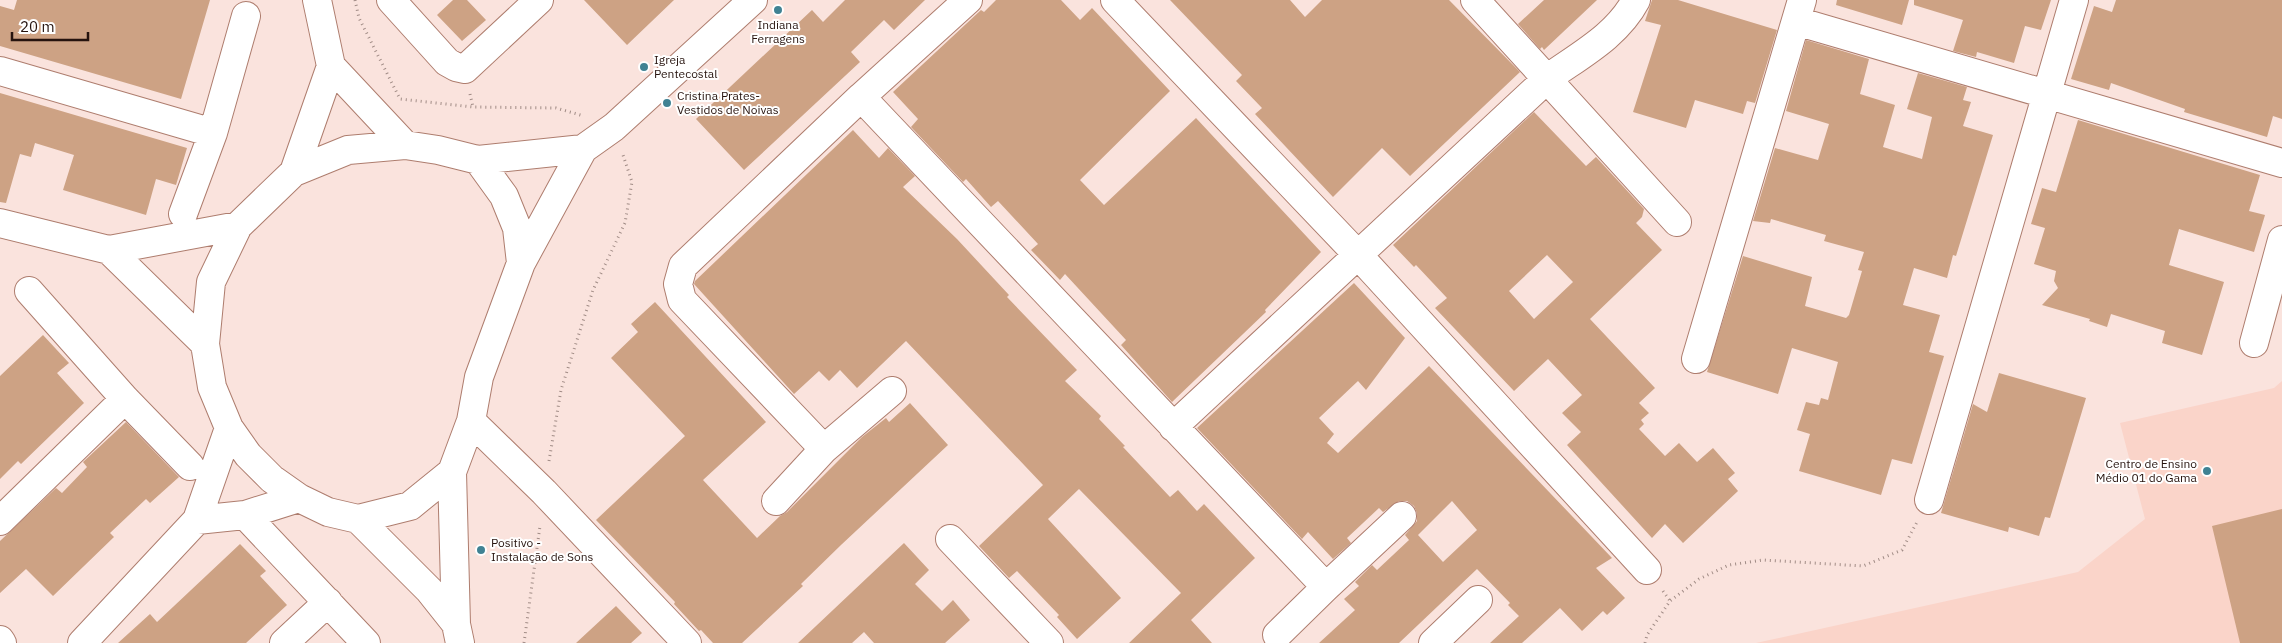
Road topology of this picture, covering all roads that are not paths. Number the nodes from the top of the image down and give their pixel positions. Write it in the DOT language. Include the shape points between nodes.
graph roads {
  1 [pos="317,0"];
  2 [pos="391,0"];
  3 [pos="539,0"];
  4 [pos="753,0"];
  5 [pos="968,0"];
  6 [pos="1115,0"];
  7 [pos="1475,0"];
  8 [pos="1636,0"];
  9 [pos="2074,0"];
  10 [pos="1799,11"];
  11 [pos="246,16"];
  12 [pos="332,66"];
  13 [pos="0,71"];
  14 [pos="1548,78"];
  15 [pos="2047,94"];
  16 [pos="861,97"];
  17 [pos="213,133"];
  18 [pos="405,145"];
  19 [pos="583,149"];
  20 [pos="478,160"];
  21 [pos="2282,163"];
  22 [pos="294,172"];
  23 [pos="183,214"];
  24 [pos="1677,222"];
  25 [pos="0,223"];
  26 [pos="238,226"];
  27 [pos="2282,240"];
  28 [pos="109,250"];
  29 [pos="1359,256"];
  30 [pos="520,263"];
  31 [pos="29,291"];
  32 [pos="2254,343"];
  33 [pos="204,344"];
  34 [pos="1696,359"];
  35 [pos="892,391"];
  36 [pos="125,399"];
  37 [pos="471,422"];
  38 [pos="1173,427"];
  39 [pos="229,428"];
  40 [pos="824,449"];
  41 [pos="190,466"];
  42 [pos="452,472"];
  43 [pos="299,498"];
  44 [pos="1929,500"];
  45 [pos="776,501"];
  46 [pos="245,515"];
  47 [pos="1402,516"];
  48 [pos="358,519"];
  49 [pos="197,520"];
  50 [pos="0,521"];
  51 [pos="950,539"];
  52 [pos="1647,570"];
  53 [pos="1326,587"];
  54 [pos="1478,600"];
  55 [pos="328,602"];
  56 [pos="458,634"];
  57 [pos="1277,635"];
  58 [pos="82,643"];
  59 [pos="284,643"];
  60 [pos="366,643"];
  61 [pos="687,643"];
  62 [pos="1049,643"];
  63 [pos="1433,643"];
  1 -- 12 [label="street"];
  2 -- 3 [label="street" via="447,62 464,69"];
  4 -- 19 [label="street" via="614,127"];
  5 -- 16 [label="street"];
  6 -- 29 [label="street"];
  7 -- 14 [label="street"];
  8 -- 14 [label="street" via="1628,15 1605,38"];
  9 -- 15 [label="street"];
  10 -- 15 [label="street"];
  10 -- 34 [label="street"];
  11 -- 17 [label="street"];
  12 -- 18 [label="street"];
  12 -- 22 [label="street"];
  13 -- 17 [label="street"];
  14 -- 24 [label="street"];
  14 -- 29 [label="street"];
  15 -- 21 [label="street"];
  15 -- 44 [label="street"];
  16 -- 38 [label="street"];
  16 -- 40 [label="street" via="682,266 678,284 682,300"];
  17 -- 23 [label="street"];
  18 -- 20 [label="street"];
  18 -- 22 [label="street" via="348,150"];
  19 -- 20 [label="street"];
  19 -- 30 [label="street"];
  20 -- 30 [label="street" via="504,196 517,228"];
  22 -- 26 [label="street"];
  25 -- 28 [label="street"];
  26 -- 28 [label="street"];
  26 -- 33 [label="street" via="211,282"];
  27 -- 32 [label="street"];
  28 -- 33 [label="street"];
  29 -- 38 [label="street"];
  29 -- 52 [label="street"];
  30 -- 37 [label="street" via="479,377"];
  31 -- 36 [label="street"];
  33 -- 39 [label="street" via="212,387"];
  35 -- 40 [label="street"];
  36 -- 41 [label="street"];
  36 -- 50 [label="street"];
  37 -- 42 [label="street"];
  37 -- 61 [label="street" via="544,492"];
  38 -- 53 [label="street"];
  39 -- 43 [label="street" via="248,455 272,479"];
  39 -- 49 [label="street"];
  40 -- 45 [label="street"];
  42 -- 48 [label="street" via="410,506"];
  42 -- 56 [label="street"];
  43 -- 46 [label="street"];
  43 -- 48 [label="street" via="328,512"];
  46 -- 49 [label="street"];
  46 -- 55 [label="street"];
  47 -- 53 [label="street"];
  48 -- 56 [label="street" via="404,564"];
  49 -- 58 [label="street"];
  51 -- 62 [label="street"];
  53 -- 57 [label="street"];
  54 -- 63 [label="street"];
  55 -- 59 [label="street"];
  55 -- 60 [label="street"];
}
